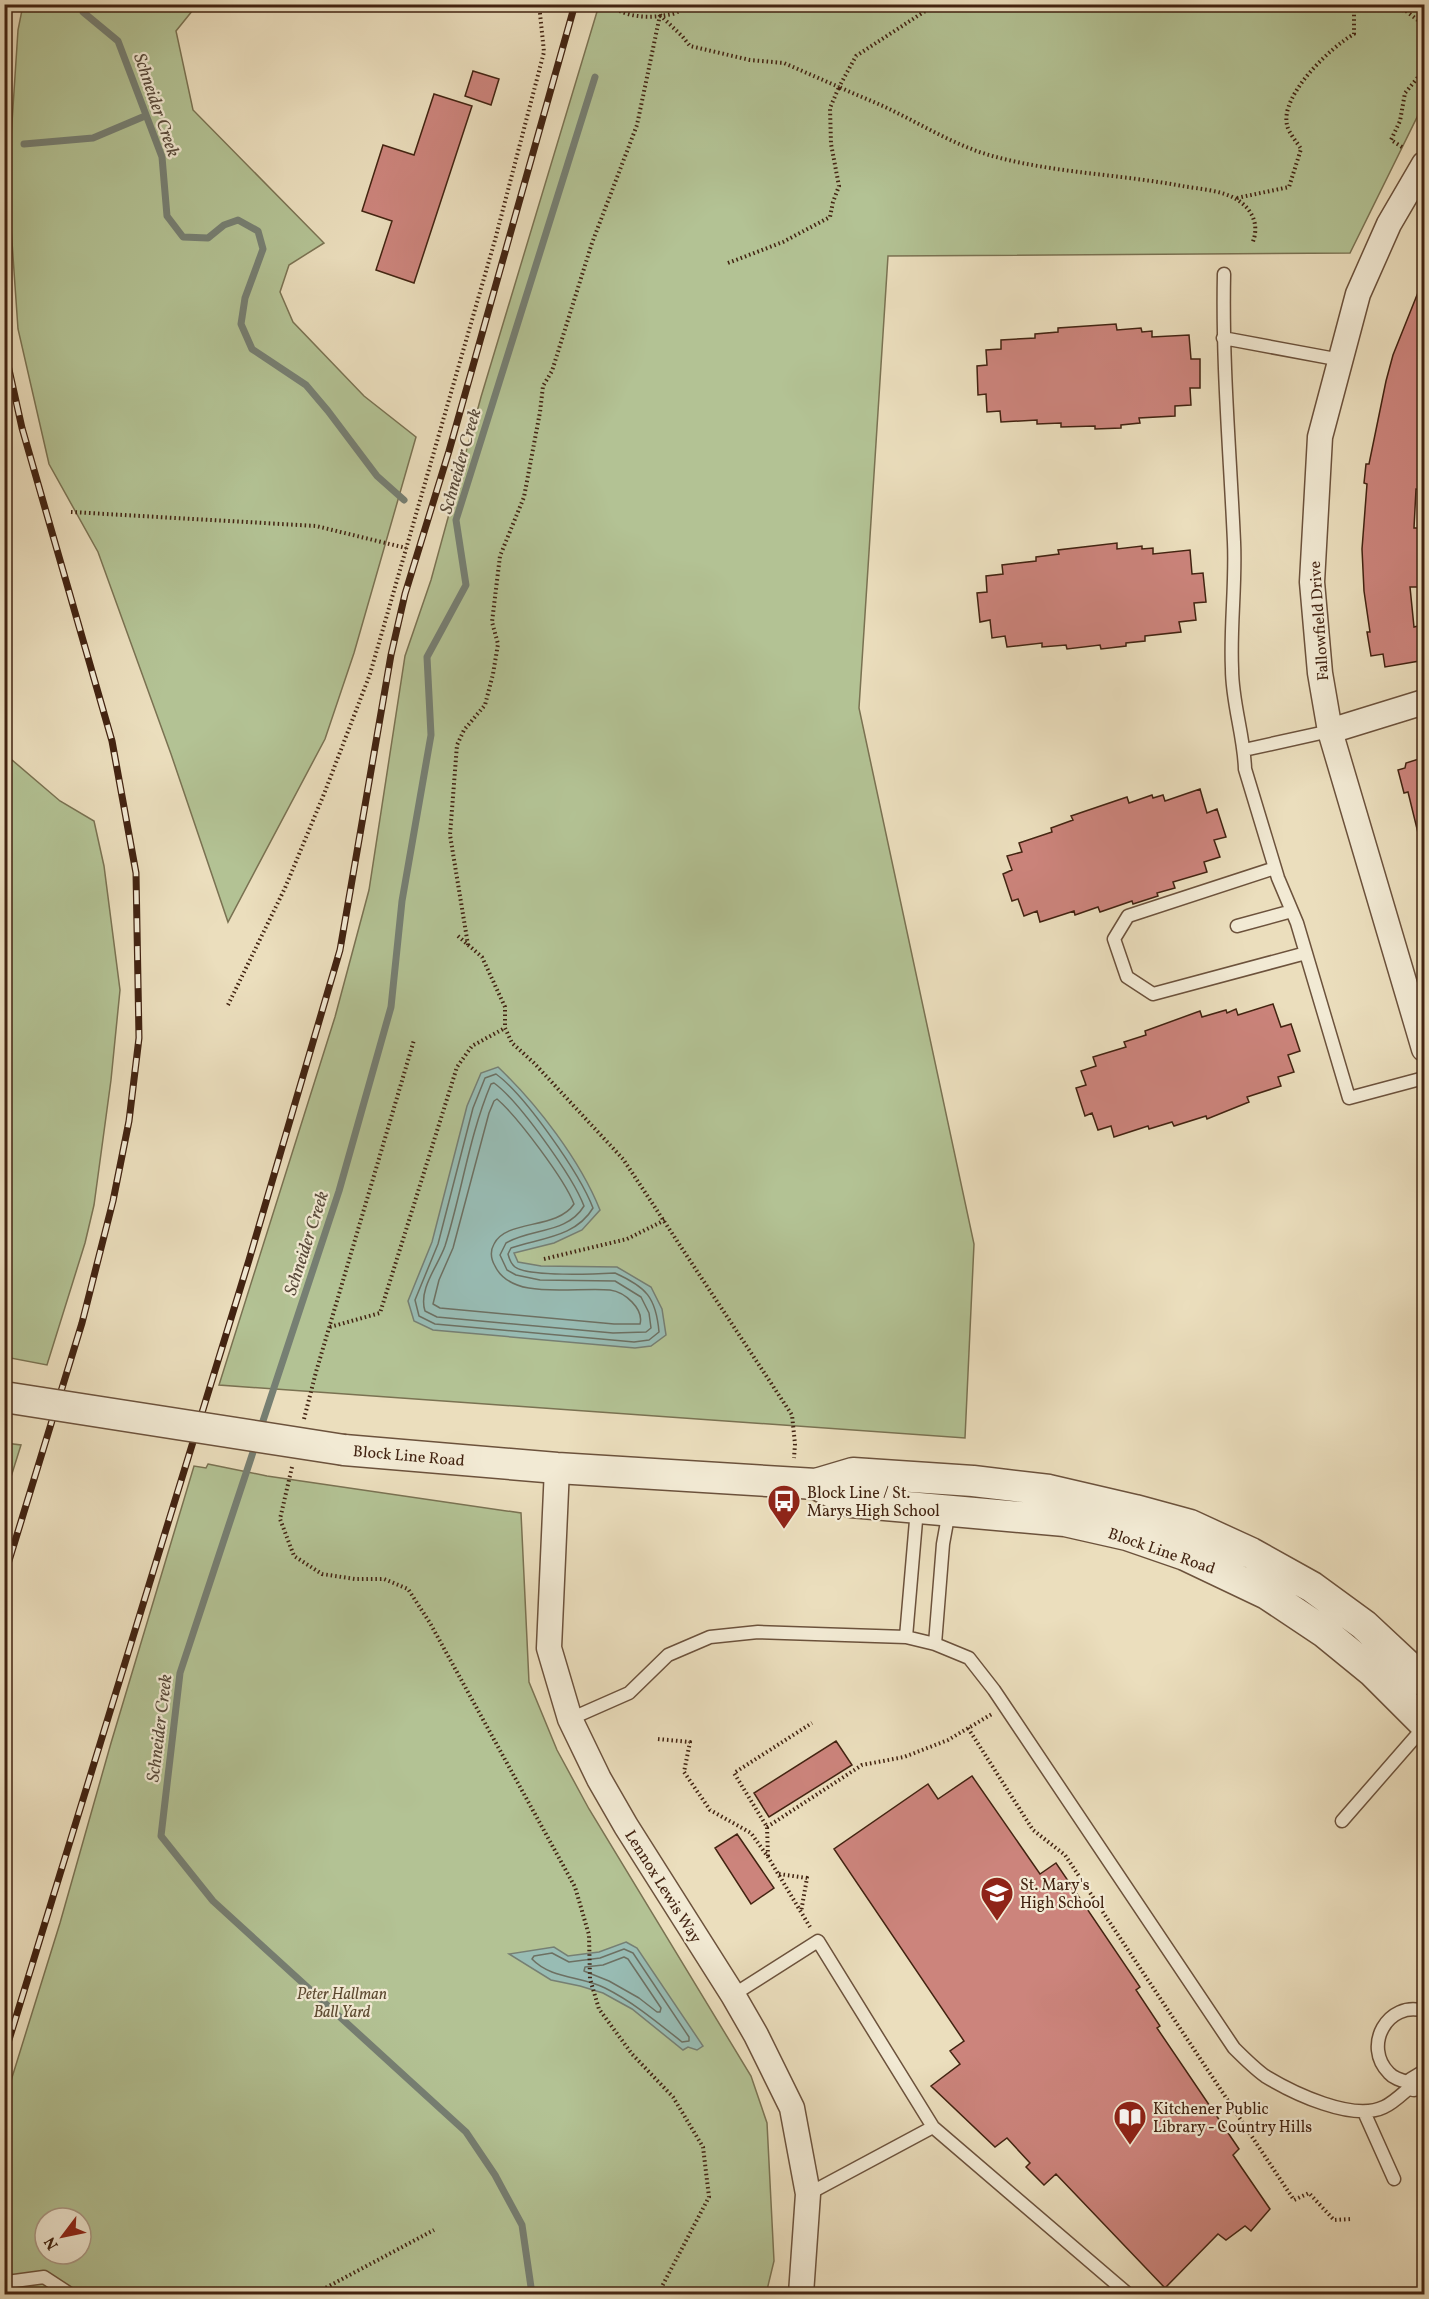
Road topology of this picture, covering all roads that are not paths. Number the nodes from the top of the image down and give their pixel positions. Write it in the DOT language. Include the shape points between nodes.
graph roads {
  1 [pos="1425,164"];
  2 [pos="1224,274"];
  3 [pos="1223,338"];
  4 [pos="1341,360"];
  5 [pos="1425,702"];
  6 [pos="1330,731"];
  7 [pos="1244,750"];
  8 [pos="1275,868"];
  9 [pos="1292,911"];
  10 [pos="1237,926"];
  11 [pos="1306,953"];
  12 [pos="1425,1049"];
  13 [pos="1425,1078"];
  14 [pos="4,1397"];
  15 [pos="557,1468"];
  16 [pos="804,1483"];
  17 [pos="917,1508"];
  18 [pos="950,1510"];
  19 [pos="906,1637"];
  20 [pos="936,1644"];
  21 [pos="1425,1680"];
  22 [pos="570,1719"];
  23 [pos="1425,1725"];
  24 [pos="1342,1821"];
  25 [pos="733,1995"];
  26 [pos="1425,2011"];
  27 [pos="1419,2081"];
  28 [pos="1364,2112"];
  29 [pos="933,2127"];
  30 [pos="1394,2179"];
  31 [pos="808,2194"];
  32 [pos="4,2285"];
  33 [pos="70,2295"];
  34 [pos="801,2295"];
  35 [pos="1128,2295"];
  1 -- 4 [label="street, Fallowfield Drive" via="1389,224 1358,294"];
  2 -- 3 [label="lane"];
  3 -- 4 [label="lane"];
  3 -- 7 [label="lane" via="1234,544 1232,672"];
  4 -- 6 [label="street, Fallowfield Drive" via="1320,437 1312,582"];
  5 -- 6 [label="street"];
  6 -- 7 [label="lane"];
  6 -- 12 [label="street, Fallowfield Drive"];
  7 -- 8 [label="lane" via="1245,769"];
  8 -- 9 [label="lane"];
  8 -- 11 [label="lane" via="1128,916 1114,939 1127,977 1153,993"];
  9 -- 10 [label="lane"];
  9 -- 11 [label="lane"];
  11 -- 13 [label="lane" via="1349,1098"];
  14 -- 15 [label="street, Block Line Road, bridge" via="344,1449"];
  15 -- 16 [label="street, Block Line Road"];
  15 -- 22 [label="street, Lennox Lewis Way" via="549,1648"];
  16 -- 17 [label="street, Block Line Road" via="851,1502"];
  16 -- 21 [label="street, Block Line Road" via="853,1473 984,1482 1049,1490 1190,1525 1312,1587 1365,1625"];
  17 -- 18 [label="street, Block Line Road"];
  17 -- 19 [label="lane"];
  18 -- 20 [label="lane" via="943,1544"];
  18 -- 23 [label="street, Block Line Road" via="1065,1521 1128,1535 1227,1574 1267,1594 1324,1632 1373,1672"];
  19 -- 20 [label="lane"];
  19 -- 22 [label="lane" via="758,1632 710,1637 668,1655 628,1693"];
  20 -- 28 [label="lane" via="969,1658 1234,2048 1265,2076 1301,2094 1340,2109"];
  22 -- 25 [label="street, Lennox Lewis Way" via="626,1826"];
  23 -- 24 [label="lane"];
  25 -- 29 [label="lane" via="818,1941"];
  25 -- 31 [label="street, Lennox Lewis Way" via="792,2108"];
  26 -- 27 [label="lane" via="1399,2012 1383,2026 1379,2036 1379,2057 1384,2067 1395,2078"];
  27 -- 28 [label="lane" via="1385,2107"];
  28 -- 30 [label="lane"];
  29 -- 31 [label="lane"];
  29 -- 35 [label="lane"];
  31 -- 34 [label="street, Lennox Lewis Way"];
  32 -- 33 [label="lane" via="44,2277"];
}
